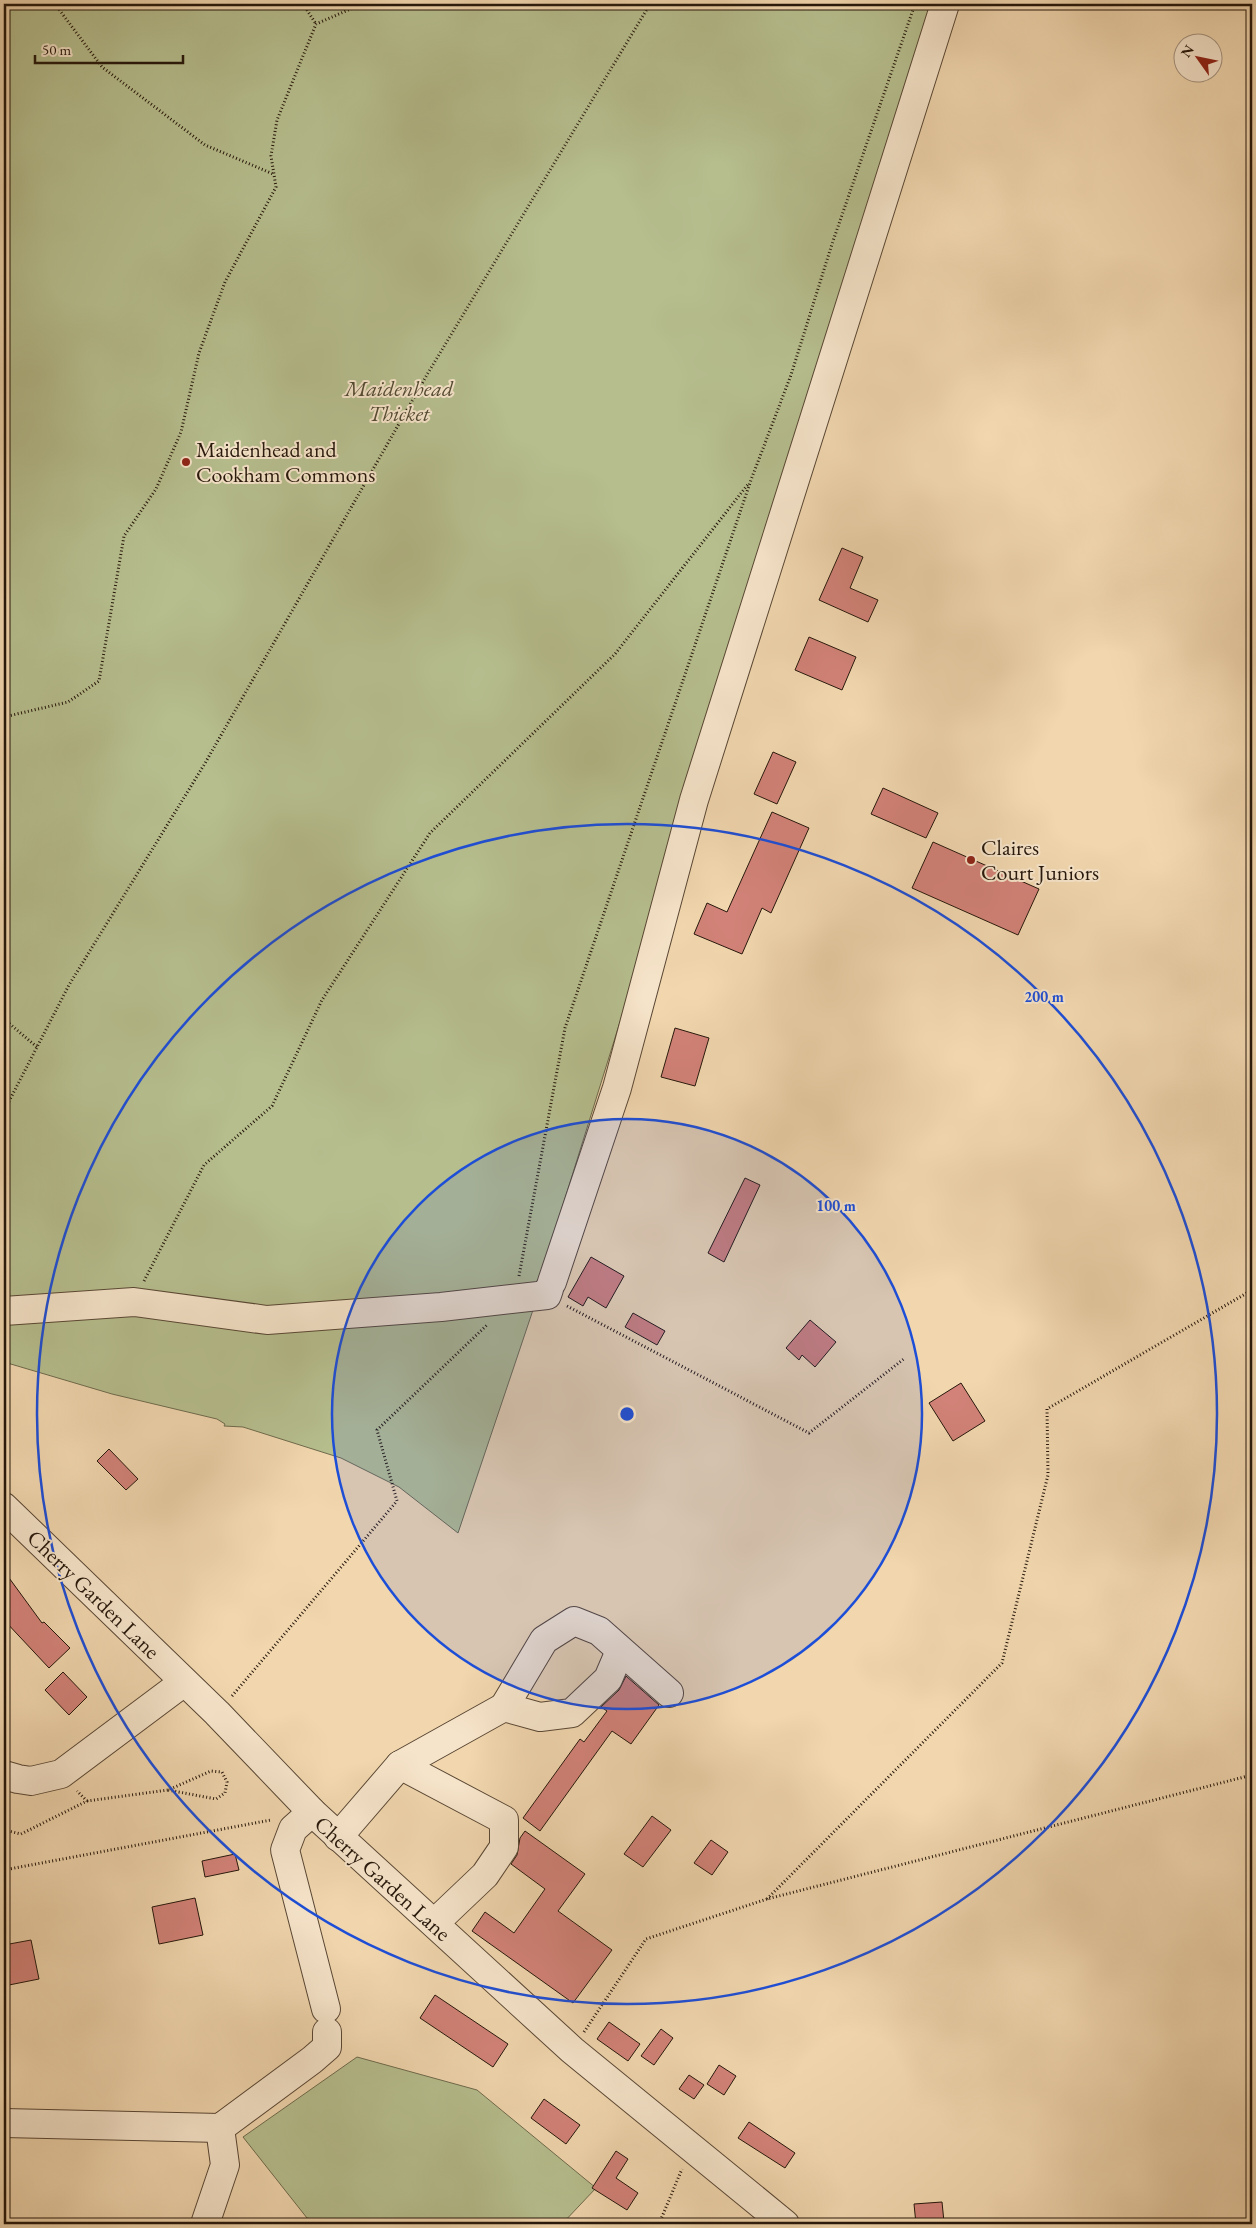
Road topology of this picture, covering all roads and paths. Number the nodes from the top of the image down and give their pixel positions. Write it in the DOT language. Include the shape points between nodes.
graph roads {
  1 [pos="55,4"];
  2 [pos="303,4"];
  3 [pos="362,4"];
  4 [pos="650,4"];
  5 [pos="915,4"];
  6 [pos="945,4"];
  7 [pos="316,24"];
  8 [pos="274,175"];
  9 [pos="751,480"];
  10 [pos="4,717"];
  11 [pos="4,1019"];
  12 [pos="37,1047"];
  13 [pos="4,1111"];
  14 [pos="549,1289"];
  15 [pos="1252,1290"];
  16 [pos="514,1299"];
  17 [pos="134,1302"];
  18 [pos="4,1311"];
  19 [pos="905,1358"];
  20 [pos="4,1507"];
  21 [pos="620,1651"];
  22 [pos="184,1682"];
  23 [pos="669,1693"];
  24 [pos="504,1707"];
  25 [pos="217,1714"];
  26 [pos="400,1765"];
  27 [pos="4,1774"];
  28 [pos="1252,1775"];
  29 [pos="168,1790"];
  30 [pos="87,1801"];
  31 [pos="312,1812"];
  32 [pos="274,1820"];
  33 [pos="338,1837"];
  34 [pos="4,1870"];
  35 [pos="767,1898"];
  36 [pos="444,1914"];
  37 [pos="572,2050"];
  38 [pos="4,2123"];
  39 [pos="220,2128"];
  40 [pos="691,2147"];
  41 [pos="204,2224"];
  42 [pos="659,2224"];
  43 [pos="785,2224"];
  1 -- 8 [label="path" via="102,67 205,145"];
  2 -- 7 [label="path"];
  3 -- 7 [label="path"];
  4 -- 12 [label="path" via="428,373 204,765 70,985"];
  5 -- 9 [label="path" via="832,244 791,375"];
  6 -- 14 [label="street" via="694,800 617,1088"];
  7 -- 8 [label="path" via="277,120 271,156"];
  8 -- 10 [label="path" via="276,187 225,282 199,353 180,432 156,489 124,536 99,681 68,702"];
  9 -- 16 [label="path" via="565,1028"];
  9 -- 17 [label="path" via="615,654 430,833 322,1000 272,1106 204,1165"];
  11 -- 12 [label="path"];
  12 -- 13 [label="path"];
  14 -- 16 [label="street"];
  14 -- 19 [label="path" via="809,1433"];
  15 -- 35 [label="path" via="1047,1409 1048,1475 1002,1663"];
  16 -- 17 [label="street" via="267,1320"];
  16 -- 25 [label="path" via="377,1430 397,1501"];
  17 -- 18 [label="street"];
  20 -- 22 [label="street, Cherry Garden Lane"];
  21 -- 23 [label="street"];
  21 -- 24 [label="street" via="608,1679 572,1713 540,1717"];
  21 -- 24 [label="street" via="599,1631 574,1621 544,1640"];
  22 -- 25 [label="street, Cherry Garden Lane"];
  22 -- 27 [label="street" via="61,1774 31,1780"];
  24 -- 26 [label="street"];
  25 -- 31 [label="street, Cherry Garden Lane"];
  26 -- 33 [label="street"];
  26 -- 36 [label="street" via="504,1820 504,1847 485,1875"];
  28 -- 35 [label="path"];
  29 -- 29 [label="path" via="211,1771 222,1772 227,1782 226,1793 216,1799"];
  29 -- 30 [label="path"];
  31 -- 33 [label="street, Cherry Garden Lane"];
  31 -- 39 [label="street" via="293,1829 285,1850 327,2020 327,2047"];
  32 -- 34 [label="path"];
  33 -- 37 [label="street, Cherry Garden Lane"];
  35 -- 37 [label="path" via="646,1939"];
  37 -- 40 [label="street, Cherry Garden Lane"];
  38 -- 39 [label="street"];
  39 -- 41 [label="street" via="225,2165"];
  40 -- 42 [label="path"];
  40 -- 43 [label="street, Cherry Garden Lane"];
}
